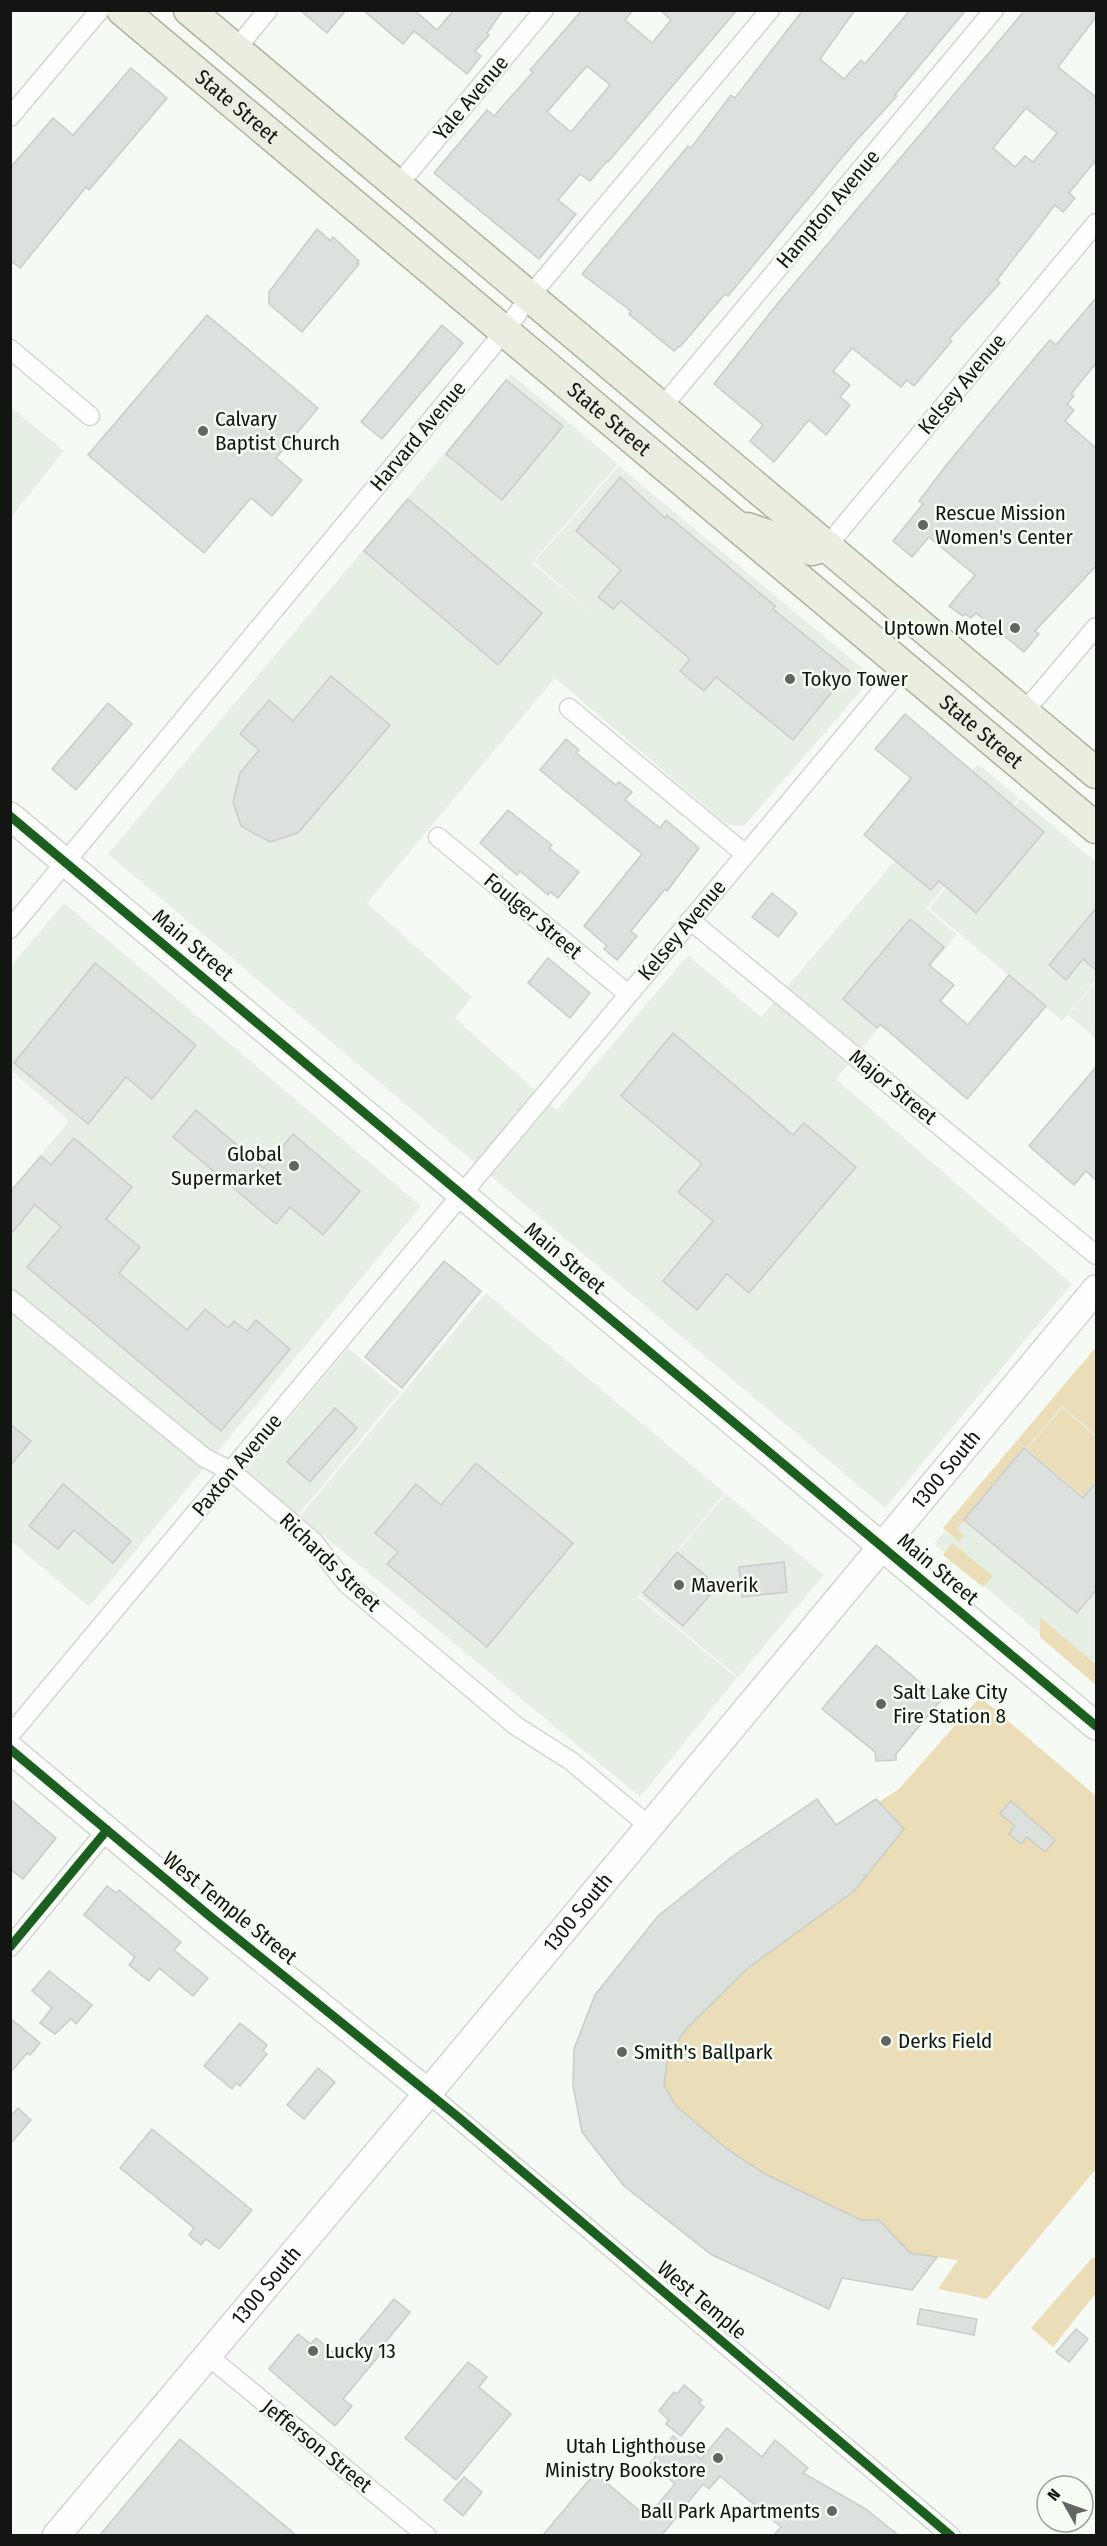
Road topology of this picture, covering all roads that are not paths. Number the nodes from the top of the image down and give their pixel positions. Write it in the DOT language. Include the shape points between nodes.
graph roads {
  1 [pos="100,10"];
  2 [pos="122,10"];
  3 [pos="189,10"];
  4 [pos="268,10"];
  5 [pos="544,10"];
  6 [pos="770,10"];
  7 [pos="994,10"];
  8 [pos="236,50"];
  9 [pos="10,117"];
  10 [pos="398,185"];
  11 [pos="1096,223"];
  12 [pos="530,296"];
  13 [pos="504,332"];
  14 [pos="10,349"];
  15 [pos="662,407"];
  16 [pos="90,416"];
  17 [pos="729,522"];
  18 [pos="827,546"];
  19 [pos="1096,627"];
  20 [pos="903,666"];
  21 [pos="977,672"];
  22 [pos="569,708"];
  23 [pos="1024,712"];
  24 [pos="1096,773"];
  25 [pos="10,816"];
  26 [pos="1096,828"];
  27 [pos="438,837"];
  28 [pos="745,854"];
  29 [pos="65,861"];
  30 [pos="690,920"];
  31 [pos="10,929"];
  32 [pos="628,994"];
  33 [pos="461,1194"];
  34 [pos="1096,1255"];
  35 [pos="1096,1289"];
  36 [pos="10,1299"];
  37 [pos="231,1472"];
  38 [pos="883,1546"];
  39 [pos="1096,1726"];
  40 [pos="10,1735"];
  41 [pos="10,1749"];
  42 [pos="648,1826"];
  43 [pos="107,1830"];
  44 [pos="10,1947"];
  45 [pos="428,2093"];
  46 [pos="208,2356"];
  47 [pos="56,2535"];
  48 [pos="427,2535"];
  49 [pos="951,2535"];
  1 -- 9 [label="street"];
  2 -- 13 [label="main road, State Street"];
  3 -- 8 [label="main road, State Street"];
  4 -- 8 [label="street"];
  5 -- 10 [label="street, Yale Avenue"];
  6 -- 12 [label="street, Harvard Avenue"];
  7 -- 15 [label="street, Hampton Avenue"];
  8 -- 10 [label="main road, State Street"];
  10 -- 12 [label="main road, State Street"];
  11 -- 18 [label="street, Kelsey Avenue"];
  12 -- 13 [label="street, Harvard Avenue"];
  12 -- 15 [label="main road, State Street"];
  13 -- 17 [label="main road, State Street"];
  13 -- 29 [label="street, Harvard Avenue"];
  14 -- 16 [label="street"];
  15 -- 18 [label="main road, State Street"];
  17 -- 18 [label="main road" via="812,550"];
  17 -- 20 [label="main road, State Street"];
  18 -- 21 [label="main road, State Street"];
  19 -- 23 [label="street"];
  20 -- 21 [label="main road"];
  20 -- 26 [label="main road, State Street"];
  20 -- 28 [label="street, Kelsey Avenue"];
  21 -- 23 [label="main road, State Street"];
  22 -- 28 [label="street"];
  23 -- 24 [label="main road, State Street"];
  25 -- 29 [label="street, Main Street"];
  27 -- 32 [label="street, Foulger Street"];
  28 -- 30 [label="street, Kelsey Avenue"];
  29 -- 31 [label="street, Harvard Avenue"];
  29 -- 33 [label="street, Main Street"];
  30 -- 32 [label="street, Kelsey Avenue"];
  30 -- 34 [label="street, Major Street"];
  32 -- 33 [label="street, Kelsey Avenue"];
  33 -- 37 [label="street, Paxton Avenue"];
  33 -- 38 [label="street, Main Street"];
  35 -- 38 [label="street, 1300 South"];
  36 -- 37 [label="street, Richards Street" via="205,1458"];
  37 -- 40 [label="street, Paxton Avenue"];
  37 -- 42 [label="street, Richards Street" via="314,1541 346,1583 516,1726 571,1761"];
  38 -- 39 [label="street, Main Street"];
  38 -- 42 [label="street, 1300 South"];
  41 -- 43 [label="street, West Temple Street"];
  42 -- 45 [label="street, 1300 South"];
  43 -- 44 [label="street"];
  43 -- 45 [label="street, West Temple Street"];
  45 -- 46 [label="street, 1300 South"];
  45 -- 49 [label="street, West Temple"];
  46 -- 47 [label="street, 1300 South"];
  46 -- 48 [label="street, Jefferson Street"];
}
